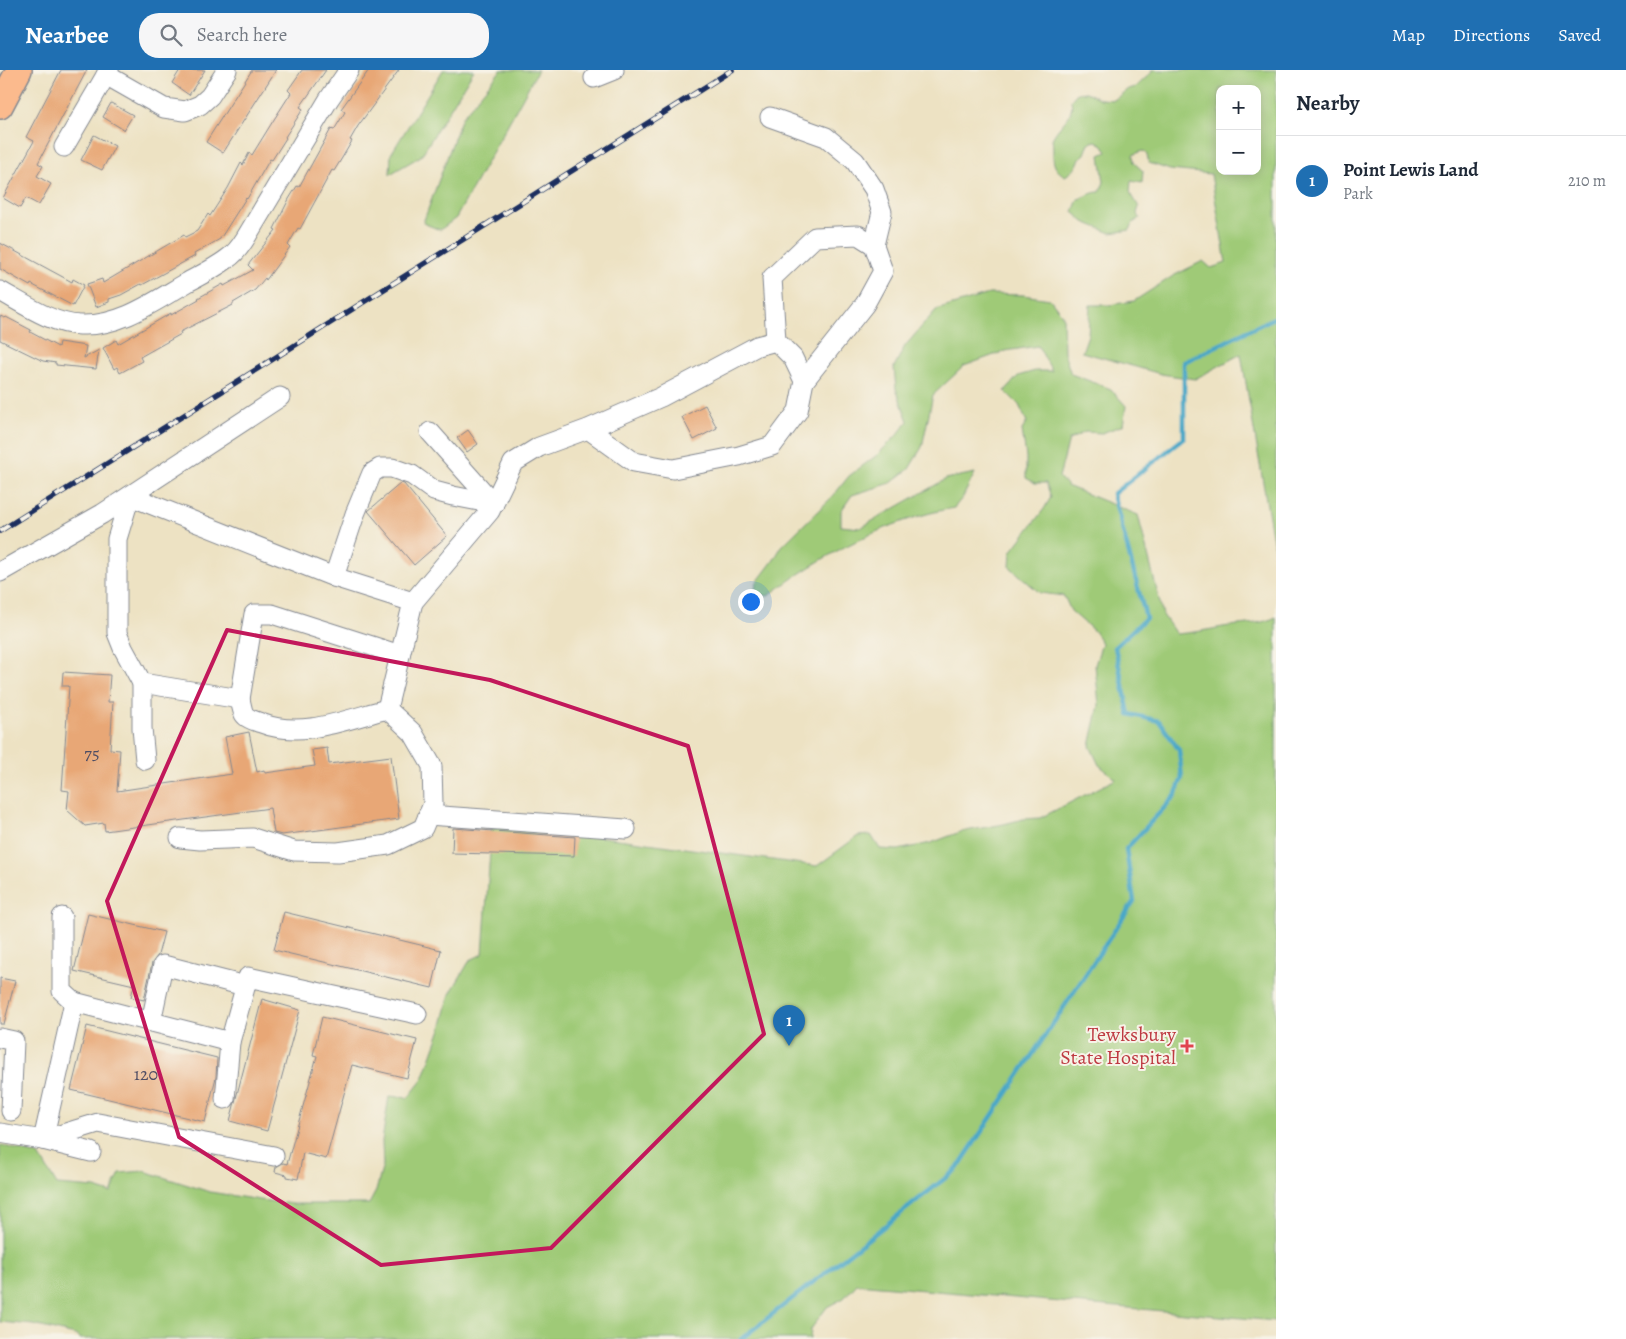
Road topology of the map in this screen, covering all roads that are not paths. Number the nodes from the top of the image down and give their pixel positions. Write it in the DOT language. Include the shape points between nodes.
graph roads {
  1 [pos="19,70"];
  2 [pos="227,70"];
  3 [pos="349,70"];
  4 [pos="614,70"];
  5 [pos="108,73"];
  6 [pos="594,78"];
  7 [pos="0,106"];
  8 [pos="770,117"];
  9 [pos="64,147"];
  10 [pos="874,245"];
  11 [pos="0,292"];
  12 [pos="776,341"];
  13 [pos="804,381"];
  14 [pos="280,397"];
  15 [pos="588,429"];
  16 [pos="430,432"];
  17 [pos="130,496"];
  18 [pos="494,504"];
  19 [pos="0,572"];
  20 [pos="334,577"];
  21 [pos="413,602"];
  22 [pos="400,655"];
  23 [pos="142,683"];
  24 [pos="240,699"];
  25 [pos="387,708"];
  26 [pos="145,760"];
  27 [pos="428,815"];
  28 [pos="626,829"];
  29 [pos="180,838"];
  30 [pos="62,917"];
  31 [pos="246,986"];
  32 [pos="74,1002"];
  33 [pos="417,1014"];
  34 [pos="151,1022"];
  35 [pos="0,1038"];
  36 [pos="230,1042"];
  37 [pos="225,1099"];
  38 [pos="5,1109"];
  39 [pos="6,1135"];
  40 [pos="43,1140"];
  41 [pos="91,1152"];
  42 [pos="274,1156"];
  1 -- 7 [label="main road"];
  2 -- 5 [label="street" via="210,96 200,105 185,111 164,108"];
  3 -- 11 [label="street" via="245,239 222,263 134,312 95,324 62,322"];
  4 -- 6 [label="street"];
  5 -- 9 [label="street"];
  8 -- 10 [label="street" via="826,137 855,161 874,188 882,212"];
  10 -- 12 [label="street" via="858,235 815,237 772,278"];
  10 -- 13 [label="street" via="883,271 865,304"];
  12 -- 13 [label="street" via="793,358"];
  12 -- 15 [label="street" via="756,346 661,397"];
  13 -- 15 [label="street" via="798,411 772,446 739,456 673,469 634,462"];
  14 -- 17 [label="street"];
  15 -- 18 [label="street" via="539,447 513,463"];
  16 -- 18 [label="street"];
  17 -- 19 [label="street"];
  17 -- 20 [label="street"];
  17 -- 23 [label="street" via="117,539 116,632"];
  18 -- 20 [label="street" via="434,491 412,474 380,468 372,473"];
  18 -- 21 [label="street"];
  20 -- 21 [label="street"];
  21 -- 22 [label="street"];
  22 -- 24 [label="street" via="272,614 254,614"];
  22 -- 25 [label="street"];
  23 -- 24 [label="street"];
  23 -- 26 [label="street"];
  24 -- 25 [label="street" via="244,714 251,720 291,730 317,727"];
  25 -- 27 [label="street" via="413,733 432,766 432,804"];
  27 -- 28 [label="street"];
  27 -- 29 [label="street" via="423,828 388,845 338,852 294,851 253,838"];
  30 -- 32 [label="street" via="62,991"];
  31 -- 33 [label="street" via="248,977"];
  31 -- 34 [label="street" via="163,965"];
  31 -- 36 [label="street"];
  32 -- 34 [label="street"];
  32 -- 40 [label="street"];
  34 -- 36 [label="street"];
  35 -- 38 [label="street" via="14,1041"];
  36 -- 37 [label="street"];
  38 -- 39 [label="street"];
  39 -- 40 [label="street"];
  40 -- 41 [label="street"];
  40 -- 42 [label="street" via="98,1123"];
}
